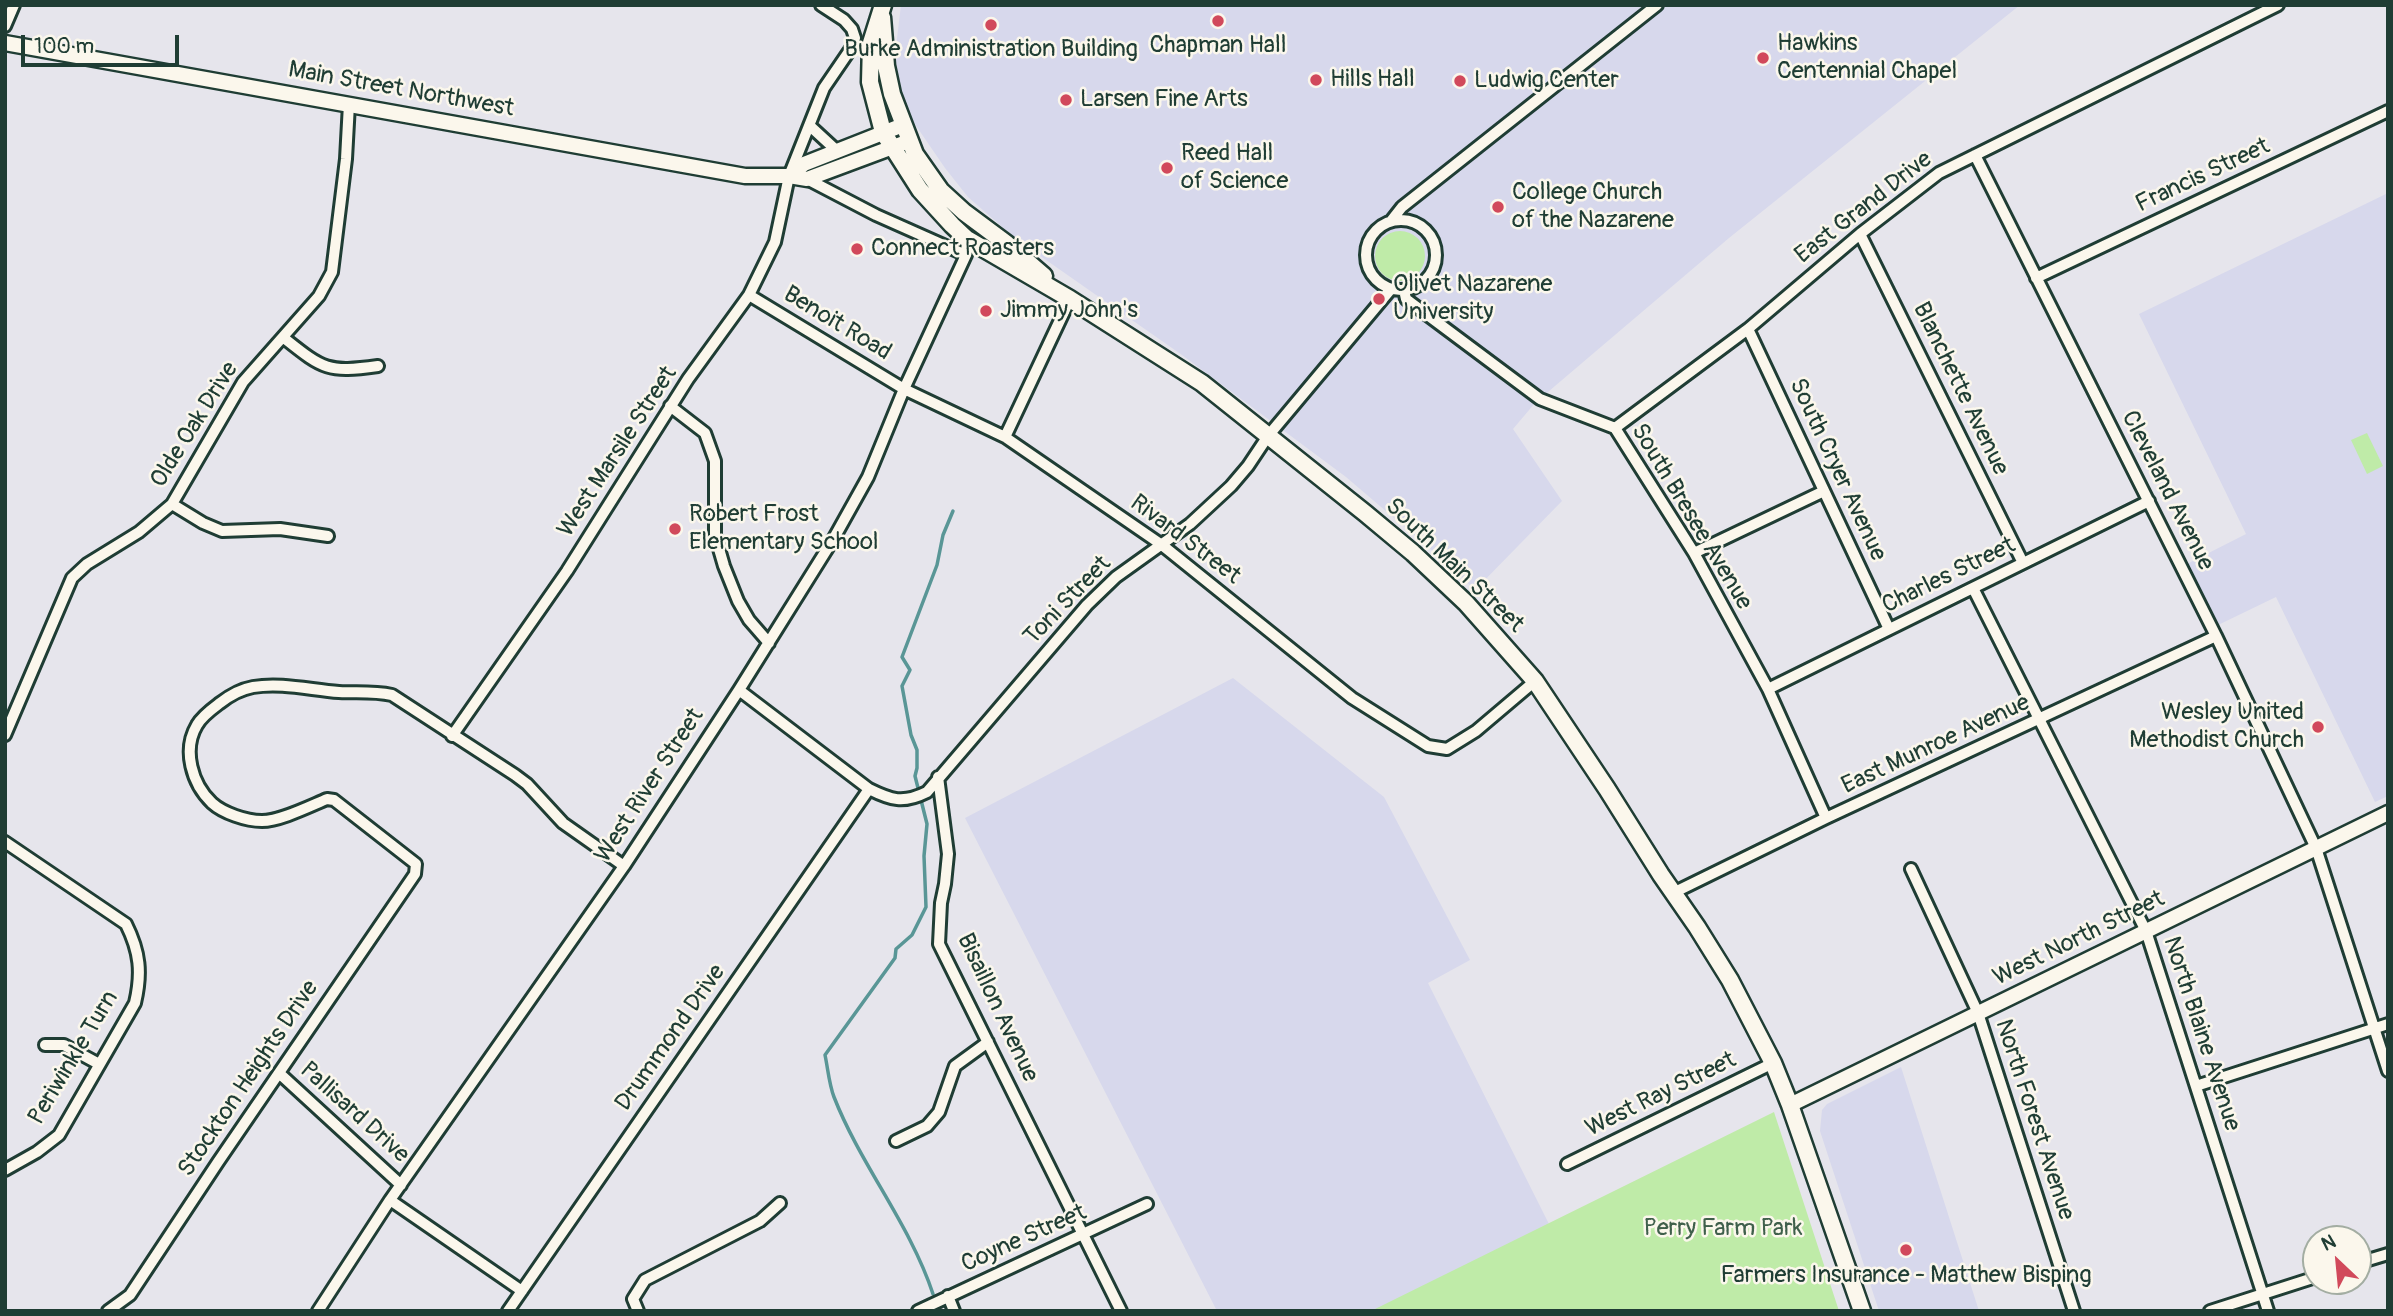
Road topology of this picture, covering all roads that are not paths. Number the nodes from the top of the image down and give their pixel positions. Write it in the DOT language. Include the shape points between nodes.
graph roads {
  1 [pos="15,5"];
  2 [pos="821,5"];
  3 [pos="1657,5"];
  4 [pos="2278,5"];
  5 [pos="882,8"];
  6 [pos="5,26"];
  7 [pos="5,43"];
  8 [pos="349,104"];
  9 [pos="2388,111"];
  10 [pos="903,125"];
  11 [pos="810,126"];
  12 [pos="883,132"];
  13 [pos="909,141"];
  14 [pos="892,147"];
  15 [pos="836,150"];
  16 [pos="1975,155"];
  17 [pos="789,176"];
  18 [pos="807,179"];
  19 [pos="1391,221"];
  20 [pos="1860,234"];
  21 [pos="966,247"];
  22 [pos="2036,278"];
  23 [pos="1391,289"];
  24 [pos="1404,290"];
  25 [pos="749,295"];
  26 [pos="1070,299"];
  27 [pos="1748,329"];
  28 [pos="284,338"];
  29 [pos="378,366"];
  30 [pos="904,389"];
  31 [pos="670,406"];
  32 [pos="1615,428"];
  33 [pos="1268,436"];
  34 [pos="1005,437"];
  35 [pos="1824,491"];
  36 [pos="2149,502"];
  37 [pos="172,504"];
  38 [pos="328,536"];
  39 [pos="1162,545"];
  40 [pos="1694,553"];
  41 [pos="2023,563"];
  42 [pos="1973,588"];
  43 [pos="1889,629"];
  44 [pos="2216,636"];
  45 [pos="769,643"];
  46 [pos="1535,681"];
  47 [pos="1768,689"];
  48 [pos="739,690"];
  49 [pos="2039,721"];
  50 [pos="5,735"];
  51 [pos="452,736"];
  52 [pos="938,777"];
  53 [pos="869,789"];
  54 [pos="2388,813"];
  55 [pos="1826,818"];
  56 [pos="5,842"];
  57 [pos="2316,848"];
  58 [pos="624,866"];
  59 [pos="1911,869"];
  60 [pos="1673,893"];
  61 [pos="2146,931"];
  62 [pos="1978,1013"];
  63 [pos="2388,1024"];
  64 [pos="2374,1029"];
  65 [pos="988,1042"];
  66 [pos="45,1045"];
  67 [pos="1773,1063"];
  68 [pos="99,1064"];
  69 [pos="2388,1071"];
  70 [pos="279,1073"];
  71 [pos="2196,1086"];
  72 [pos="1790,1105"];
  73 [pos="896,1141"];
  74 [pos="1567,1164"];
  75 [pos="5,1170"];
  76 [pos="401,1185"];
  77 [pos="390,1200"];
  78 [pos="780,1203"];
  79 [pos="1147,1204"];
  80 [pos="1085,1234"];
  81 [pos="2302,1281"];
  82 [pos="522,1291"];
  83 [pos="2263,1294"];
  84 [pos="948,1296"];
  85 [pos="108,1311"];
  86 [pos="318,1311"];
  87 [pos="508,1311"];
  88 [pos="638,1311"];
  89 [pos="918,1311"];
  90 [pos="954,1311"];
  91 [pos="1121,1311"];
  92 [pos="1861,1311"];
  93 [pos="2074,1311"];
  94 [pos="2210,1311"];
  95 [pos="2268,1311"];
  1 -- 6 [label="street"];
  2 -- 11 [label="street, West Marsile Street" via="844,20 855,38 824,88"];
  3 -- 19 [label="street" via="1402,207"];
  4 -- 16 [label="street, East Grand Drive"];
  5 -- 10 [label="main road, South Main Street" via="886,66"];
  5 -- 12 [label="main road, South Main Street" via="871,43 870,82"];
  7 -- 8 [label="main road, Main Street Northwest"];
  8 -- 17 [label="main road, Main Street Northwest" via="745,176"];
  8 -- 28 [label="street, Olde Oak Drive" via="332,272 319,296"];
  9 -- 22 [label="street, Francis Street"];
  10 -- 12 [label="main road"];
  10 -- 13 [label="main road, South Main Street"];
  11 -- 15 [label="street"];
  11 -- 17 [label="street, West Marsile Street"];
  12 -- 14 [label="main road, South Main Street"];
  12 -- 15 [label="main road"];
  13 -- 14 [label="main road"];
  13 -- 26 [label="main road, South Main Street" via="941,191"];
  14 -- 18 [label="main road"];
  14 -- 21 [label="main road, South Main Street"];
  15 -- 17 [label="main road"];
  16 -- 20 [label="street, East Grand Drive" via="1939,173"];
  16 -- 22 [label="street, Cleveland Avenue"];
  17 -- 18 [label="main road, Main Street Northwest"];
  17 -- 25 [label="street, West Marsile Street" via="775,242"];
  18 -- 21 [label="street, South Main Street" via="876,215"];
  19 -- 23 [label="street" via="1372,234 1365,255 1372,276"];
  19 -- 24 [label="street" via="1414,222 1432,237 1436,248 1436,260 1425,281"];
  20 -- 27 [label="street, East Grand Drive"];
  20 -- 41 [label="street, Blanchette Avenue"];
  21 -- 26 [label="main road, South Main Street" via="986,251"];
  21 -- 30 [label="street, West River Street"];
  22 -- 36 [label="street, Cleveland Avenue"];
  23 -- 24 [label="street"];
  23 -- 33 [label="street, Toni Street"];
  24 -- 32 [label="street, South Bresee Avenue" via="1406,299 1540,400"];
  25 -- 30 [label="street, Benoit Road"];
  25 -- 31 [label="street, West Marsile Street"];
  26 -- 33 [label="main road, South Main Street" via="1202,383"];
  26 -- 34 [label="street"];
  27 -- 32 [label="street, East Grand Drive"];
  27 -- 35 [label="street, South Cryer Avenue"];
  28 -- 29 [label="street" via="319,365 340,369"];
  28 -- 37 [label="street, Olde Oak Drive" via="243,382"];
  30 -- 34 [label="street, Rivard Street"];
  30 -- 45 [label="street, West River Street" via="868,477"];
  31 -- 45 [label="street" via="705,433 715,461 715,535 724,566 744,610"];
  31 -- 51 [label="street, West Marsile Street" via="567,571"];
  32 -- 40 [label="street, South Bresee Avenue"];
  33 -- 39 [label="street, Toni Street" via="1231,486"];
  33 -- 46 [label="main road, South Main Street" via="1413,553 1466,603"];
  34 -- 39 [label="street, Rivard Street"];
  35 -- 40 [label="street"];
  35 -- 43 [label="street, South Cryer Avenue"];
  36 -- 41 [label="street, Charles Street"];
  36 -- 44 [label="street, Cleveland Avenue"];
  37 -- 38 [label="street" via="222,531 280,529"];
  37 -- 50 [label="street, Olde Oak Drive" via="72,578"];
  39 -- 46 [label="street, Rivard Street" via="1352,698 1428,746 1447,749"];
  39 -- 52 [label="street, Toni Street" via="1116,577 1087,605"];
  40 -- 47 [label="street, South Bresee Avenue"];
  41 -- 42 [label="street, Charles Street"];
  42 -- 43 [label="street, Charles Street"];
  42 -- 49 [label="street, North Blaine Avenue"];
  43 -- 47 [label="street, Charles Street"];
  44 -- 49 [label="street, East Munroe Avenue"];
  44 -- 57 [label="street, Cleveland Avenue"];
  45 -- 48 [label="street, West River Street"];
  46 -- 60 [label="main road, South Main Street"];
  47 -- 55 [label="street, South Bresee Avenue"];
  48 -- 53 [label="street"];
  48 -- 58 [label="street, West River Street"];
  49 -- 55 [label="street, East Munroe Avenue"];
  49 -- 61 [label="street, North Blaine Avenue"];
  51 -- 58 [label="street" via="527,784 563,824"];
  51 -- 70 [label="street, Stockton Heights Drive" via="391,695 279,686 252,687 229,696 197,725 189,747 191,767 213,804 235,816 263,821 334,800 416,864 415,874"];
  52 -- 53 [label="street" via="931,789 914,799 891,800"];
  52 -- 65 [label="street, Bisaillon Avenue" via="948,855 939,944"];
  53 -- 82 [label="street, Drummond Drive"];
  54 -- 57 [label="main road, West North Street"];
  55 -- 60 [label="street, East Munroe Avenue"];
  56 -- 68 [label="street, Periwinkle Turn" via="126,924 135,941 141,978 135,1003"];
  57 -- 61 [label="main road, West North Street"];
  57 -- 64 [label="street, Cleveland Avenue"];
  58 -- 76 [label="street, West River Street"];
  59 -- 62 [label="street, North Forest Avenue"];
  60 -- 67 [label="main road, South Main Street" via="1730,980"];
  61 -- 62 [label="main road, West North Street"];
  61 -- 71 [label="street, North Blaine Avenue"];
  62 -- 72 [label="main road, West North Street"];
  62 -- 93 [label="street, North Forest Avenue"];
  63 -- 64 [label="street"];
  64 -- 69 [label="street, Cleveland Avenue"];
  64 -- 71 [label="street"];
  65 -- 73 [label="street" via="955,1066 939,1112 926,1126"];
  65 -- 80 [label="street, Bisaillon Avenue"];
  66 -- 68 [label="street" via="64,1045"];
  67 -- 72 [label="main road, South Main Street"];
  67 -- 74 [label="street, West Ray Street"];
  68 -- 75 [label="street, Periwinkle Turn" via="59,1135"];
  70 -- 76 [label="street, Pallisard Drive"];
  70 -- 85 [label="street, Stockton Heights Drive" via="130,1295"];
  71 -- 83 [label="street, North Blaine Avenue"];
  72 -- 92 [label="main road, South Main Street"];
  76 -- 77 [label="street, West River Street"];
  77 -- 82 [label="street"];
  77 -- 86 [label="street, West River Street"];
  78 -- 88 [label="street" via="761,1221 645,1280 633,1300"];
  79 -- 80 [label="street, Coyne Street"];
  80 -- 84 [label="street, Coyne Street"];
  80 -- 91 [label="street, Bisaillon Avenue"];
  81 -- 83 [label="street"];
  82 -- 87 [label="street, Drummond Drive"];
  83 -- 94 [label="street"];
  83 -- 95 [label="street, North Blaine Avenue"];
  84 -- 89 [label="street, Coyne Street"];
  84 -- 90 [label="street"];
}
